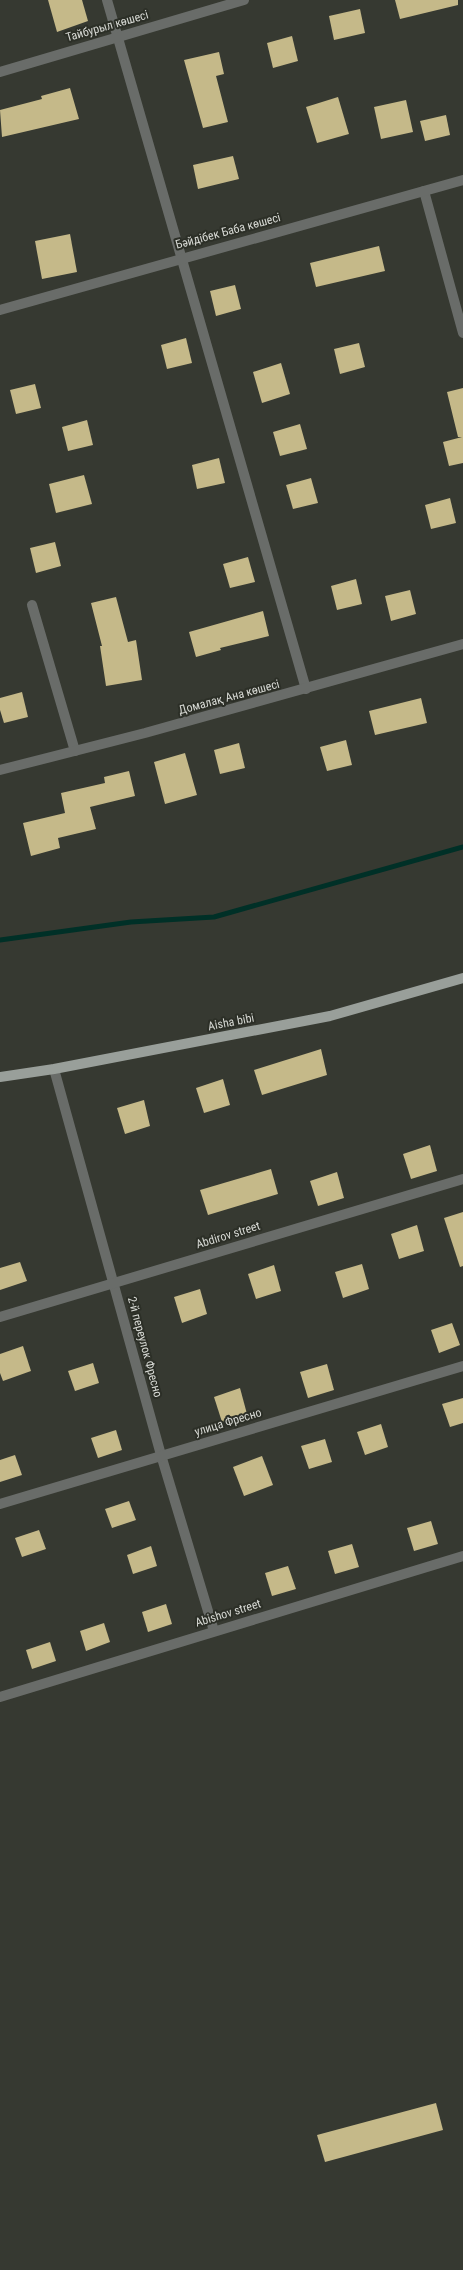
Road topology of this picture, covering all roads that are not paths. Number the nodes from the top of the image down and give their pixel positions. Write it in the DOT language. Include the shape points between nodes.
graph roads {
  1 [pos="106,0"];
  2 [pos="244,0"];
  3 [pos="116,36"];
  4 [pos="0,72"];
  5 [pos="463,180"];
  6 [pos="424,192"];
  7 [pos="182,257"];
  8 [pos="0,310"];
  9 [pos="463,333"];
  10 [pos="32,605"];
  11 [pos="463,644"];
  12 [pos="306,689"];
  13 [pos="75,751"];
  14 [pos="0,770"];
  15 [pos="463,978"];
  16 [pos="54,1069"];
  17 [pos="0,1077"];
  18 [pos="463,1179"];
  19 [pos="114,1283"];
  20 [pos="0,1317"];
  21 [pos="463,1366"];
  22 [pos="161,1455"];
  23 [pos="0,1504"];
  24 [pos="463,1556"];
  25 [pos="214,1631"];
  26 [pos="0,1697"];
  1 -- 3 [label="street"];
  2 -- 3 [label="street, Тайбурыл көшесі"];
  3 -- 4 [label="street, Тайбурыл көшесі"];
  3 -- 7 [label="street"];
  5 -- 6 [label="street, Бәйдібек Баба көшесі"];
  6 -- 7 [label="street, Бәйдібек Баба көшесі"];
  6 -- 9 [label="street"];
  7 -- 8 [label="street, Бәйдібек Баба көшесі"];
  7 -- 12 [label="street"];
  10 -- 13 [label="street"];
  11 -- 12 [label="street, Домалақ Ана көшесі"];
  12 -- 13 [label="street, Домалақ Ана көшесі"];
  13 -- 14 [label="street, Домалақ Ана көшесі"];
  15 -- 16 [label="main road, Aisha bibi" via="330,1016"];
  16 -- 17 [label="main road, Aisha bibi"];
  16 -- 19 [label="street, 2-й переулок Фресно"];
  18 -- 19 [label="street, Abdirov street"];
  19 -- 20 [label="street, Abdirov street"];
  19 -- 22 [label="street, 2-й переулок Фресно"];
  21 -- 22 [label="street, улица Фресно"];
  22 -- 23 [label="street, улица Фресно"];
  22 -- 25 [label="street, 2-й переулок Фресно"];
  24 -- 25 [label="street, Abishov street"];
  25 -- 26 [label="street, Abishov street"];
}
